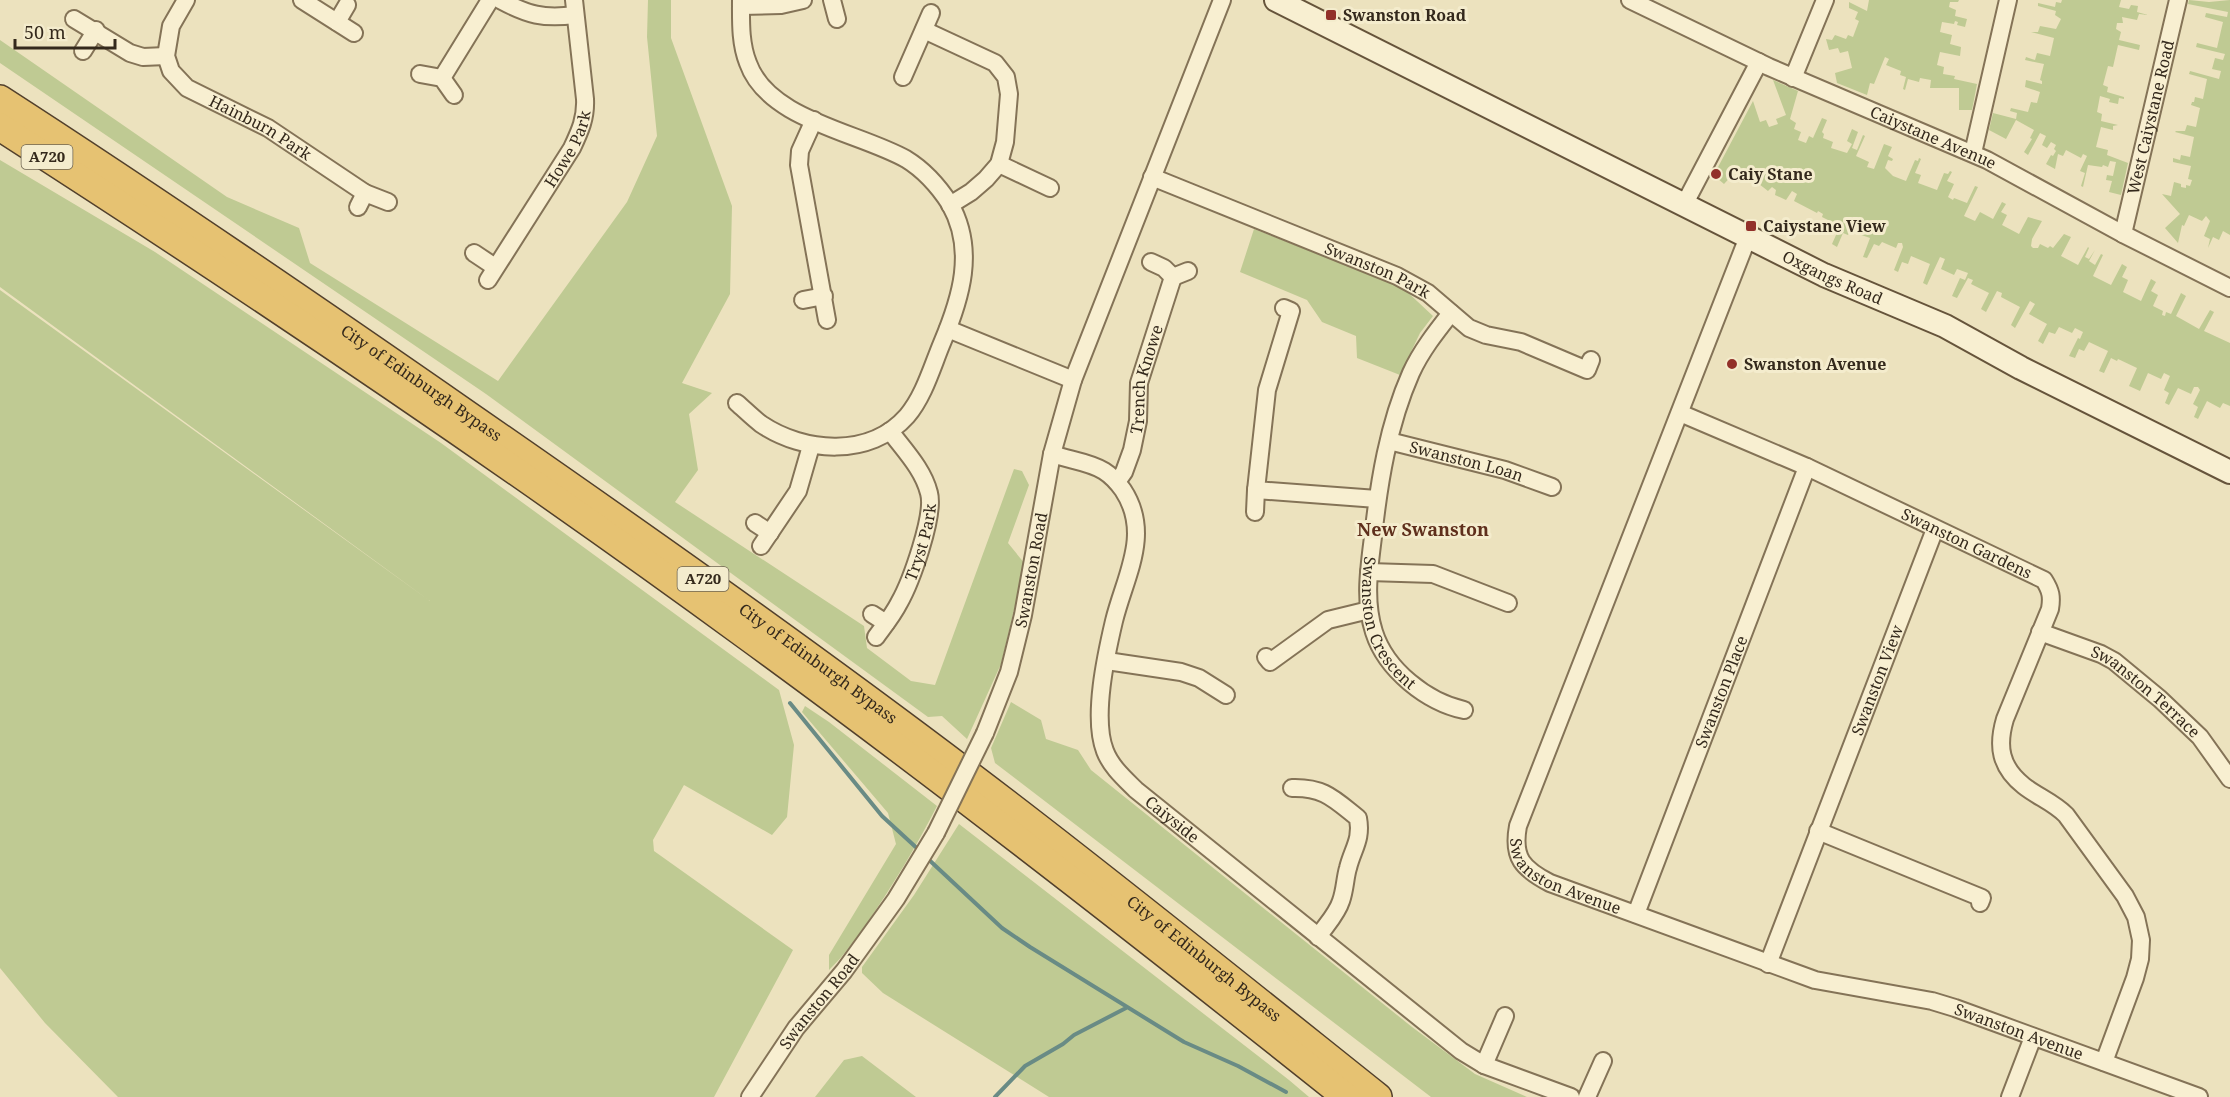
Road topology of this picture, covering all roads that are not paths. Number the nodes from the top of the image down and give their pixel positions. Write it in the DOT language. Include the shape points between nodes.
graph roads {
  1 [pos="186,0"];
  2 [pos="302,0"];
  3 [pos="490,0"];
  4 [pos="500,0"];
  5 [pos="803,0"];
  6 [pos="832,0"];
  7 [pos="1222,0"];
  8 [pos="1276,0"];
  9 [pos="1630,0"];
  10 [pos="1825,0"];
  11 [pos="2008,0"];
  12 [pos="2178,0"];
  13 [pos="741,3"];
  14 [pos="347,5"];
  15 [pos="575,7"];
  16 [pos="931,13"];
  17 [pos="74,19"];
  18 [pos="837,19"];
  19 [pos="337,22"];
  20 [pos="96,30"];
  21 [pos="924,30"];
  22 [pos="354,33"];
  23 [pos="83,51"];
  24 [pos="166,56"];
  25 [pos="1759,62"];
  26 [pos="420,74"];
  27 [pos="903,77"];
  28 [pos="442,78"];
  29 [pos="1793,78"];
  30 [pos="0,91"];
  31 [pos="454,95"];
  32 [pos="0,99"];
  33 [pos="814,120"];
  34 [pos="0,126"];
  35 [pos="0,134"];
  36 [pos="1973,153"];
  37 [pos="999,164"];
  38 [pos="100,177"];
  39 [pos="1152,177"];
  40 [pos="1050,188"];
  41 [pos="388,202"];
  42 [pos="950,205"];
  43 [pos="1684,205"];
  44 [pos="2123,234"];
  45 [pos="1748,237"];
  46 [pos="474,253"];
  47 [pos="1150,262"];
  48 [pos="2230,288"];
  49 [pos="824,296"];
  50 [pos="803,300"];
  51 [pos="1284,308"];
  52 [pos="1451,313"];
  53 [pos="827,320"];
  54 [pos="948,329"];
  55 [pos="1592,360"];
  56 [pos="1073,380"];
  57 [pos="737,403"];
  58 [pos="1680,413"];
  59 [pos="890,431"];
  60 [pos="1389,441"];
  61 [pos="811,446"];
  62 [pos="1052,454"];
  63 [pos="1807,467"];
  64 [pos="2230,472"];
  65 [pos="1118,482"];
  66 [pos="1544,487"];
  67 [pos="1256,490"];
  68 [pos="1377,499"];
  69 [pos="1255,512"];
  70 [pos="755,523"];
  71 [pos="1935,528"];
  72 [pos="1369,572"];
  73 [pos="1502,604"];
  74 [pos="1369,610"];
  75 [pos="878,625"];
  76 [pos="2040,632"];
  77 [pos="1266,657"];
  78 [pos="1107,661"];
  79 [pos="1226,695"];
  80 [pos="1457,712"];
  81 [pos="2230,779"];
  82 [pos="1292,788"];
  83 [pos="1818,831"];
  84 [pos="1980,903"];
  85 [pos="1636,914"];
  86 [pos="1318,937"];
  87 [pos="1768,964"];
  88 [pos="1505,1016"];
  89 [pos="2033,1037"];
  90 [pos="1603,1061"];
  91 [pos="2103,1062"];
  92 [pos="1484,1065"];
  93 [pos="750,1097"];
  94 [pos="1346,1097"];
  95 [pos="1378,1097"];
  96 [pos="1571,1097"];
  97 [pos="1587,1097"];
  98 [pos="2010,1097"];
  99 [pos="2199,1097"];
  1 -- 24 [label="street" via="171,26"];
  2 -- 19 [label="street"];
  3 -- 28 [label="street"];
  4 -- 15 [label="street, Howe Park" via="518,10 551,18"];
  5 -- 13 [label="street" via="781,5"];
  6 -- 18 [label="street"];
  7 -- 39 [label="street, Swanston Road"];
  8 -- 43 [label="main road, Oxgangs Road"];
  9 -- 25 [label="street, Caiystane Avenue"];
  10 -- 29 [label="street"];
  11 -- 36 [label="street"];
  12 -- 44 [label="street, West Caiystane Road"];
  13 -- 33 [label="street" via="742,39 756,81 780,104"];
  14 -- 19 [label="street"];
  15 -- 46 [label="street, Howe Park" via="585,99 582,129 491,273"];
  16 -- 21 [label="street"];
  17 -- 20 [label="street"];
  19 -- 22 [label="street"];
  20 -- 23 [label="street"];
  20 -- 24 [label="street" via="130,53"];
  21 -- 27 [label="street"];
  21 -- 37 [label="street" via="995,63 1006,77 1009,94"];
  24 -- 41 [label="street, Hainburn Park" via="171,71 187,88 268,128 362,200"];
  25 -- 29 [label="street, Caiystane Avenue"];
  25 -- 43 [label="street"];
  26 -- 28 [label="street"];
  28 -- 31 [label="street"];
  29 -- 36 [label="street, Caiystane Avenue"];
  30 -- 38 [label="highway"];
  32 -- 38 [label="highway, City of Edinburgh Bypass / A720"];
  33 -- 42 [label="street" via="907,160 932,180"];
  33 -- 49 [label="street" via="800,151 799,165"];
  34 -- 38 [label="highway, City of Edinburgh Bypass / A720"];
  35 -- 38 [label="highway"];
  36 -- 44 [label="street, Caiystane Avenue"];
  37 -- 40 [label="street"];
  37 -- 42 [label="street" via="986,179"];
  38 -- 94 [label="highway, City of Edinburgh Bypass / A720" via="743,633 1039,855"];
  38 -- 95 [label="highway, City of Edinburgh Bypass / A720" via="434,391 759,619 1034,824"];
  39 -- 52 [label="street, Swanston Park" via="1397,276"];
  39 -- 56 [label="street, Swanston Road"];
  42 -- 54 [label="street" via="963,235 965,266 959,300"];
  43 -- 45 [label="main road, Oxgangs Road"];
  44 -- 48 [label="street, Caiystane Avenue"];
  45 -- 58 [label="street, Swanston Avenue"];
  45 -- 64 [label="main road, Oxgangs Road" via="1824,275 1945,326 2021,369"];
  47 -- 65 [label="street, Trench Knowe" via="1181,274 1139,383 1132,450"];
  49 -- 50 [label="street"];
  49 -- 53 [label="street"];
  51 -- 67 [label="street" via="1291,312 1267,390"];
  52 -- 55 [label="street, Swanston Park" via="1486,335 1521,342 1587,370"];
  52 -- 60 [label="street, Swanston Crescent" via="1425,346 1412,372"];
  54 -- 56 [label="street"];
  54 -- 59 [label="street" via="920,394 907,416"];
  56 -- 62 [label="street, Swanston Road"];
  57 -- 61 [label="street" via="758,429"];
  58 -- 63 [label="street, Swanston Gardens"];
  58 -- 85 [label="street, Swanston Avenue" via="1518,826 1515,844 1521,862 1532,874"];
  59 -- 61 [label="street" via="866,442 836,448"];
  59 -- 75 [label="street, Tryst Park" via="923,476 930,495 930,514 900,602"];
  60 -- 66 [label="street, Swanston Loan" via="1505,470"];
  60 -- 68 [label="street, Swanston Crescent"];
  61 -- 70 [label="street" via="798,491 765,540"];
  62 -- 65 [label="street" via="1104,471"];
  62 -- 93 [label="street, Swanston Road, bridge" via="1023,615 1009,672 985,733 936,833 896,899 844,971 796,1028"];
  63 -- 71 [label="street, Swanston Gardens"];
  63 -- 85 [label="street, Swanston Place"];
  65 -- 78 [label="street, Caiyside" via="1130,500 1137,540"];
  67 -- 68 [label="street"];
  67 -- 69 [label="street"];
  68 -- 72 [label="street, Swanston Crescent"];
  71 -- 76 [label="street, Swanston Gardens" via="2044,580 2052,598"];
  71 -- 83 [label="street, Swanston View"];
  72 -- 73 [label="street" via="1434,574"];
  72 -- 74 [label="street, Swanston Crescent"];
  74 -- 77 [label="street" via="1328,620 1270,662"];
  74 -- 80 [label="street, Swanston Crescent" via="1375,635 1399,672 1428,696"];
  76 -- 81 [label="street, Swanston Terrace" via="2114,662 2200,737"];
  76 -- 91 [label="street, Swanston Gardens" via="2005,719 2001,752 2009,770 2024,786 2066,815 2136,917 2140,959"];
  78 -- 79 [label="street" via="1181,672"];
  78 -- 86 [label="street, Caiyside" via="1099,728 1105,752 1117,771"];
  82 -- 86 [label="street" via="1325,792 1358,818 1360,828 1342,900"];
  83 -- 84 [label="street" via="1982,898"];
  83 -- 87 [label="street, Swanston View"];
  85 -- 87 [label="street, Swanston Avenue"];
  86 -- 92 [label="street, Caiyside" via="1461,1052"];
  87 -- 89 [label="street, Swanston Avenue" via="1815,980 1932,1001"];
  88 -- 92 [label="street"];
  89 -- 91 [label="street, Swanston Avenue"];
  89 -- 98 [label="street"];
  90 -- 97 [label="street"];
  91 -- 99 [label="street, Swanston Avenue"];
  92 -- 96 [label="street, Caiyside"];
}
